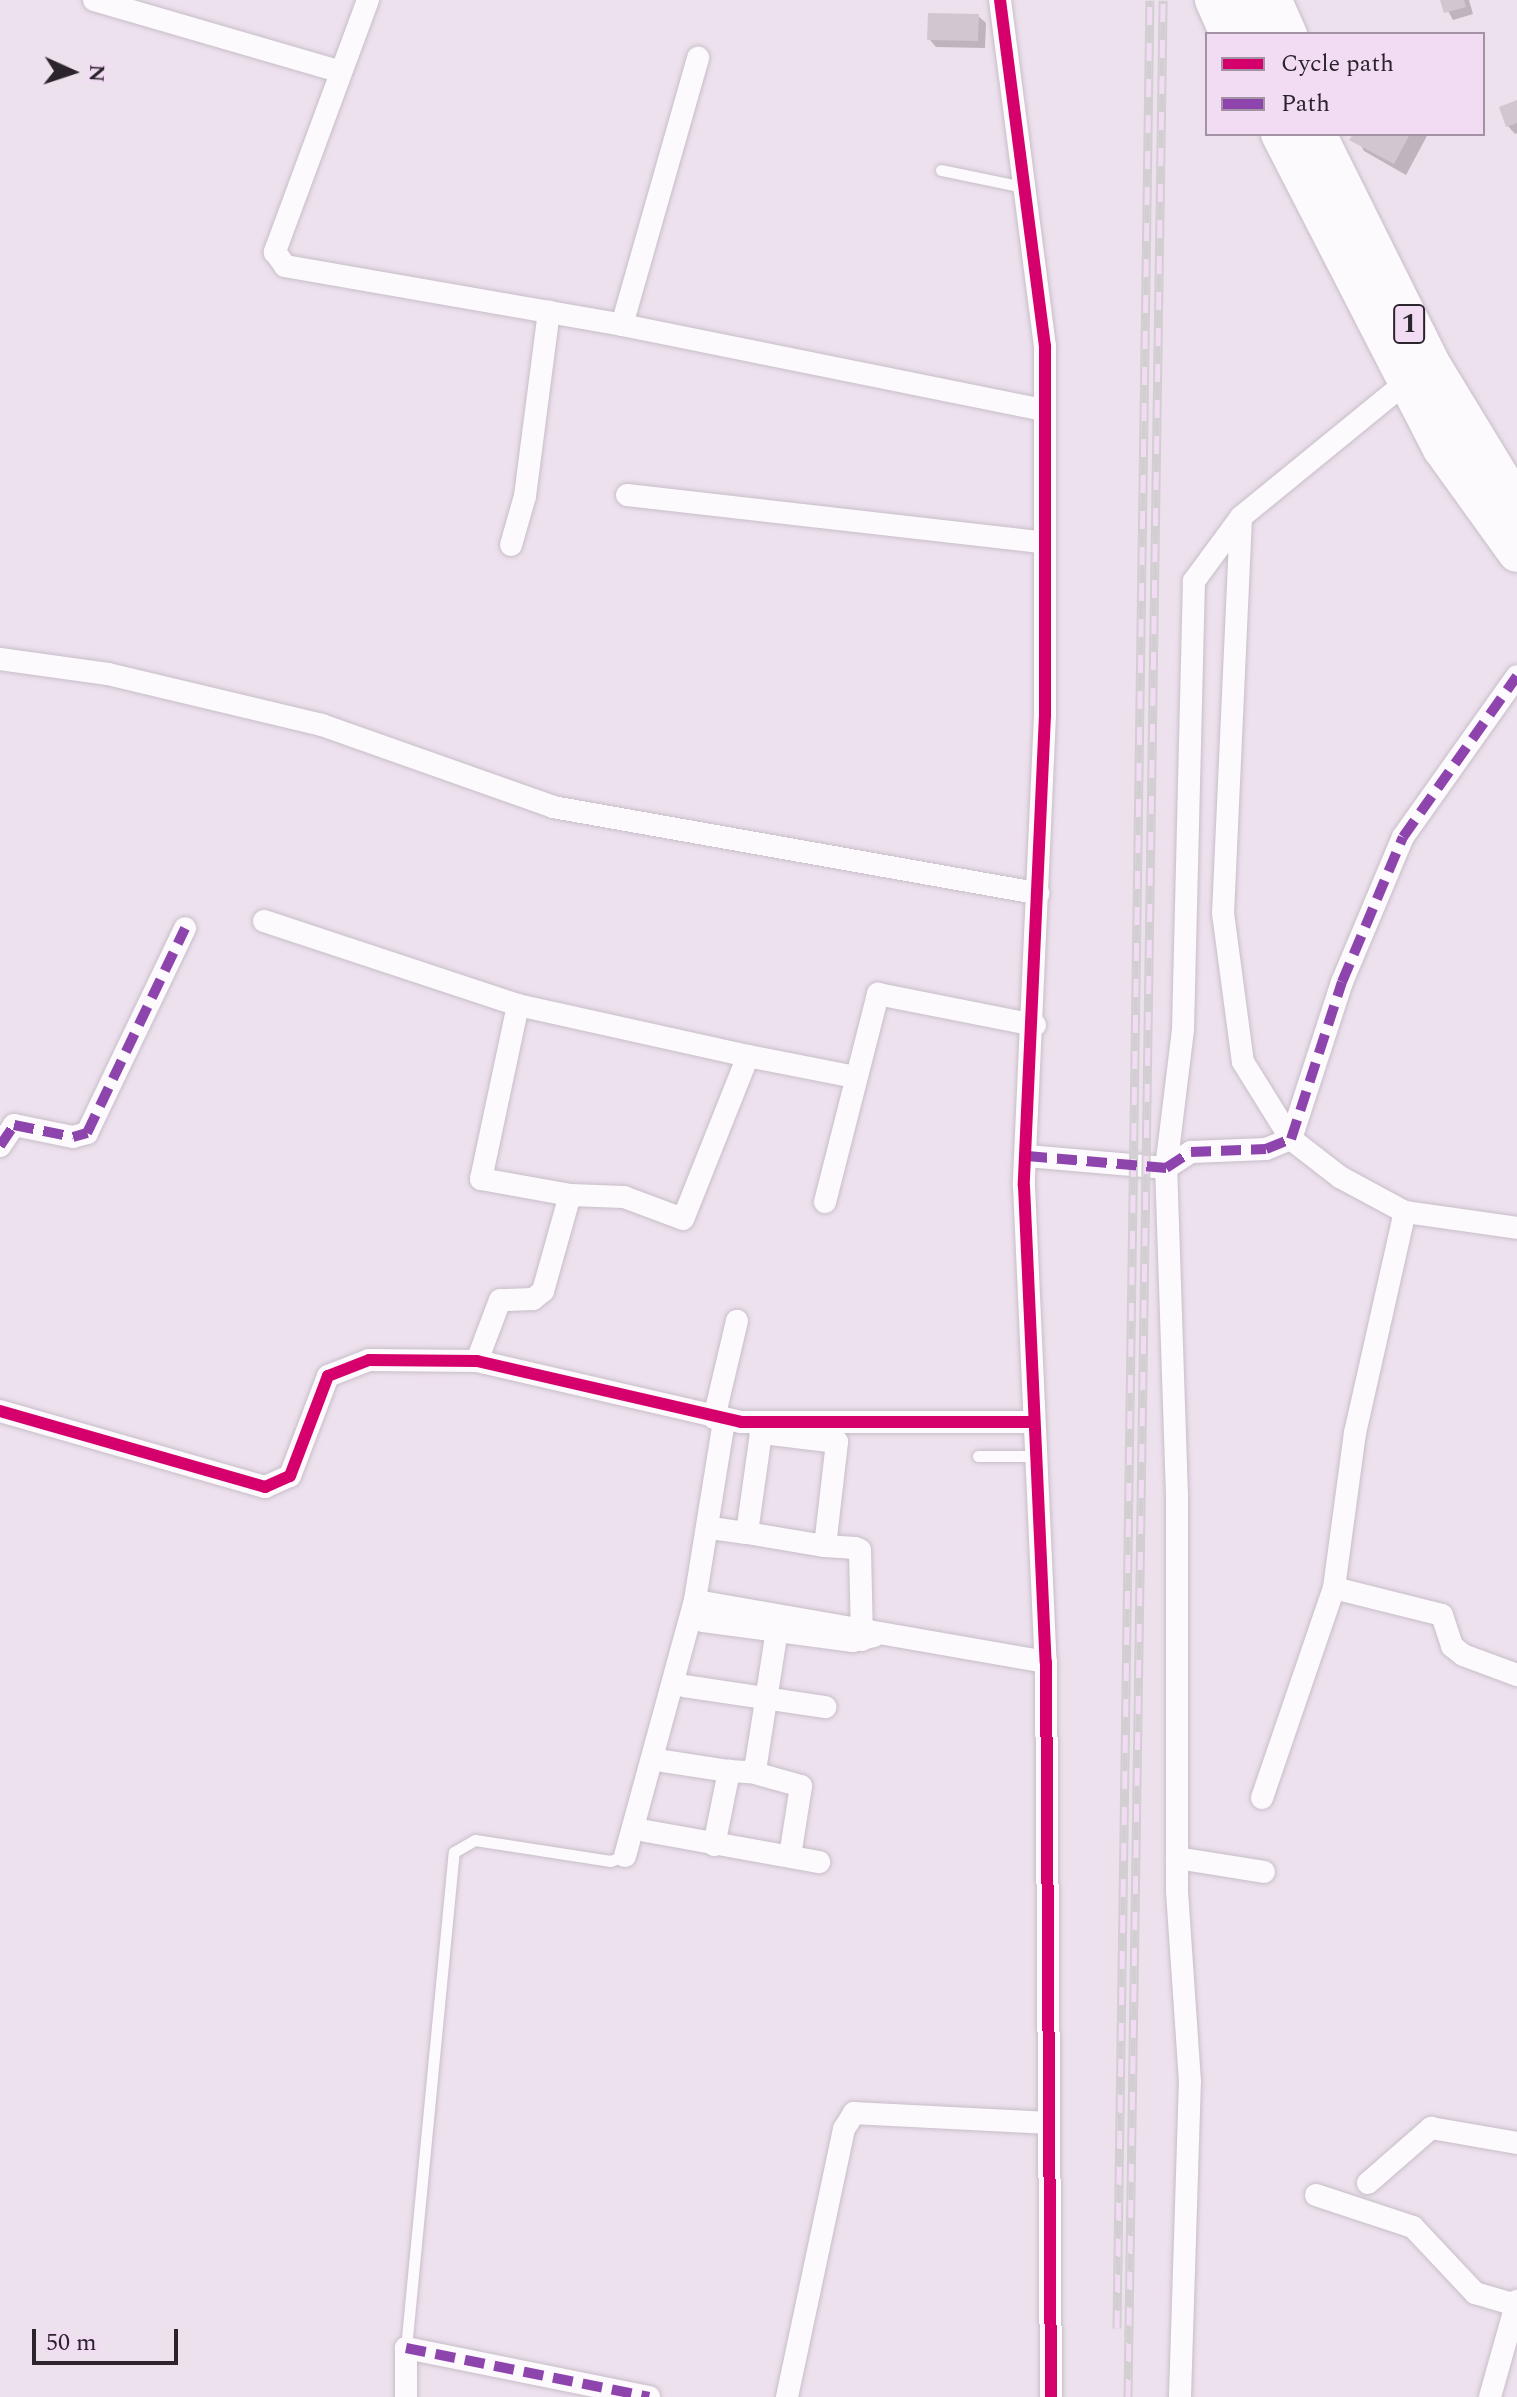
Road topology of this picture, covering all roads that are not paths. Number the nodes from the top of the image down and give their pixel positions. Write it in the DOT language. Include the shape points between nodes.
graph roads {
  1 [pos="94,0"];
  2 [pos="368,0"];
  3 [pos="1000,0"];
  4 [pos="1214,0"];
  5 [pos="1252,0"];
  6 [pos="1278,0"];
  7 [pos="1228,32"];
  8 [pos="1267,32"];
  9 [pos="1292,32"];
  10 [pos="698,58"];
  11 [pos="339,71"];
  12 [pos="1281,136"];
  13 [pos="1318,136"];
  14 [pos="1339,136"];
  15 [pos="941,170"];
  16 [pos="1018,186"];
  17 [pos="1382,292"];
  18 [pos="549,312"];
  19 [pos="622,325"];
  20 [pos="1418,372"];
  21 [pos="1044,410"];
  22 [pos="627,495"];
  23 [pos="1517,505"];
  24 [pos="1241,517"];
  25 [pos="1042,542"];
  26 [pos="511,545"];
  27 [pos="1517,553"];
  28 [pos="0,659"];
  29 [pos="1517,676"];
  30 [pos="1038,893"];
  31 [pos="264,921"];
  32 [pos="185,928"];
  33 [pos="518,1005"];
  34 [pos="1035,1025"];
  35 [pos="748,1056"];
  36 [pos="855,1077"];
  37 [pos="1291,1139"];
  38 [pos="0,1146"];
  39 [pos="1027,1156"];
  40 [pos="1166,1168"];
  41 [pos="570,1195"];
  42 [pos="825,1202"];
  43 [pos="1405,1212"];
  44 [pos="1517,1228"];
  45 [pos="737,1321"];
  46 [pos="477,1361"];
  47 [pos="0,1411"];
  48 [pos="719,1419"];
  49 [pos="1033,1422"];
  50 [pos="978,1456"];
  51 [pos="1032,1456"];
  52 [pos="718,1529"];
  53 [pos="747,1533"];
  54 [pos="825,1546"];
  55 [pos="1334,1588"];
  56 [pos="866,1634"];
  57 [pos="1046,1662"];
  58 [pos="1517,1675"];
  59 [pos="684,1686"];
  60 [pos="766,1698"];
  61 [pos="825,1707"];
  62 [pos="663,1761"];
  63 [pos="740,1772"];
  64 [pos="1262,1798"];
  65 [pos="646,1831"];
  66 [pos="714,1845"];
  67 [pos="625,1856"];
  68 [pos="790,1856"];
  69 [pos="1177,1858"];
  70 [pos="819,1862"];
  71 [pos="1264,1872"];
  72 [pos="1049,2123"];
  73 [pos="1517,2143"];
  74 [pos="1368,2183"];
  75 [pos="1316,2195"];
  76 [pos="1516,2303"];
  77 [pos="406,2348"];
  78 [pos="406,2397"];
  79 [pos="649,2397"];
  80 [pos="787,2397"];
  81 [pos="1051,2397"];
  82 [pos="1180,2397"];
  83 [pos="1490,2397"];
  1 -- 11 [label="street"];
  2 -- 11 [label="street"];
  3 -- 16 [label="street"];
  4 -- 7 [label="highway"];
  5 -- 8 [label="highway"];
  6 -- 9 [label="street"];
  10 -- 19 [label="street"];
  11 -- 18 [label="street" via="277,263"];
  12 -- 17 [label="highway, 1"];
  13 -- 17 [label="highway, 1"];
  14 -- 17 [label="street" via="1380,225"];
  15 -- 16 [label="lane"];
  16 -- 21 [label="street" via="1037,272"];
  17 -- 20 [label="highway, 1"];
  18 -- 19 [label="street"];
  18 -- 26 [label="street" via="525,496"];
  19 -- 21 [label="street"];
  20 -- 23 [label="highway, 1"];
  20 -- 24 [label="street"];
  20 -- 27 [label="highway, 1" via="1462,482"];
  21 -- 25 [label="street"];
  22 -- 25 [label="street"];
  24 -- 37 [label="street" via="1234,555 1225,966 1243,1062"];
  24 -- 40 [label="street" via="1194,581 1183,1029"];
  25 -- 30 [label="street"];
  28 -- 30 [label="street" via="155,684 322,725 553,807"];
  29 -- 37 [label="street" via="1403,837 1346,969"];
  30 -- 34 [label="street"];
  31 -- 33 [label="street"];
  32 -- 38 [label="street" via="87,1133 73,1137 14,1125"];
  33 -- 35 [label="street"];
  33 -- 41 [label="street" via="481,1179"];
  34 -- 36 [label="street" via="878,994"];
  34 -- 39 [label="street"];
  35 -- 36 [label="street"];
  35 -- 41 [label="street" via="683,1219 624,1197"];
  36 -- 42 [label="street"];
  37 -- 40 [label="street" via="1266,1149 1191,1152"];
  37 -- 43 [label="street"];
  39 -- 40 [label="street"];
  39 -- 49 [label="street"];
  40 -- 69 [label="street" via="1177,1496"];
  41 -- 46 [label="street" via="543,1291 533,1299 500,1300"];
  43 -- 44 [label="street"];
  43 -- 55 [label="street" via="1355,1433"];
  45 -- 48 [label="street"];
  46 -- 47 [label="street" via="369,1360 337,1367 290,1476 265,1487"];
  46 -- 48 [label="street"];
  48 -- 49 [label="street" via="848,1427"];
  48 -- 67 [label="street" via="692,1612"];
  49 -- 51 [label="street"];
  50 -- 51 [label="lane"];
  51 -- 57 [label="street"];
  52 -- 53 [label="street"];
  53 -- 54 [label="street"];
  53 -- 54 [label="street" via="761,1433 831,1438 838,1445"];
  54 -- 56 [label="street" via="862,1554"];
  55 -- 58 [label="street" via="1442,1615 1452,1646"];
  55 -- 64 [label="street"];
  56 -- 57 [label="street"];
  56 -- 60 [label="street" via="776,1624"];
  57 -- 72 [label="street"];
  59 -- 60 [label="street"];
  60 -- 61 [label="street"];
  60 -- 63 [label="street"];
  62 -- 63 [label="street"];
  63 -- 66 [label="street"];
  63 -- 68 [label="street" via="801,1786"];
  65 -- 66 [label="street"];
  66 -- 68 [label="street"];
  67 -- 77 [label="lane" via="610,1861 475,1840 454,1852"];
  68 -- 70 [label="street"];
  69 -- 71 [label="street"];
  69 -- 82 [label="street" via="1190,2082"];
  72 -- 80 [label="street" via="854,2113 844,2129"];
  72 -- 81 [label="street"];
  73 -- 74 [label="street" via="1431,2128"];
  75 -- 76 [label="street" via="1413,2227 1475,2293"];
  76 -- 83 [label="street"];
  77 -- 78 [label="street"];
  77 -- 79 [label="street"];
}
